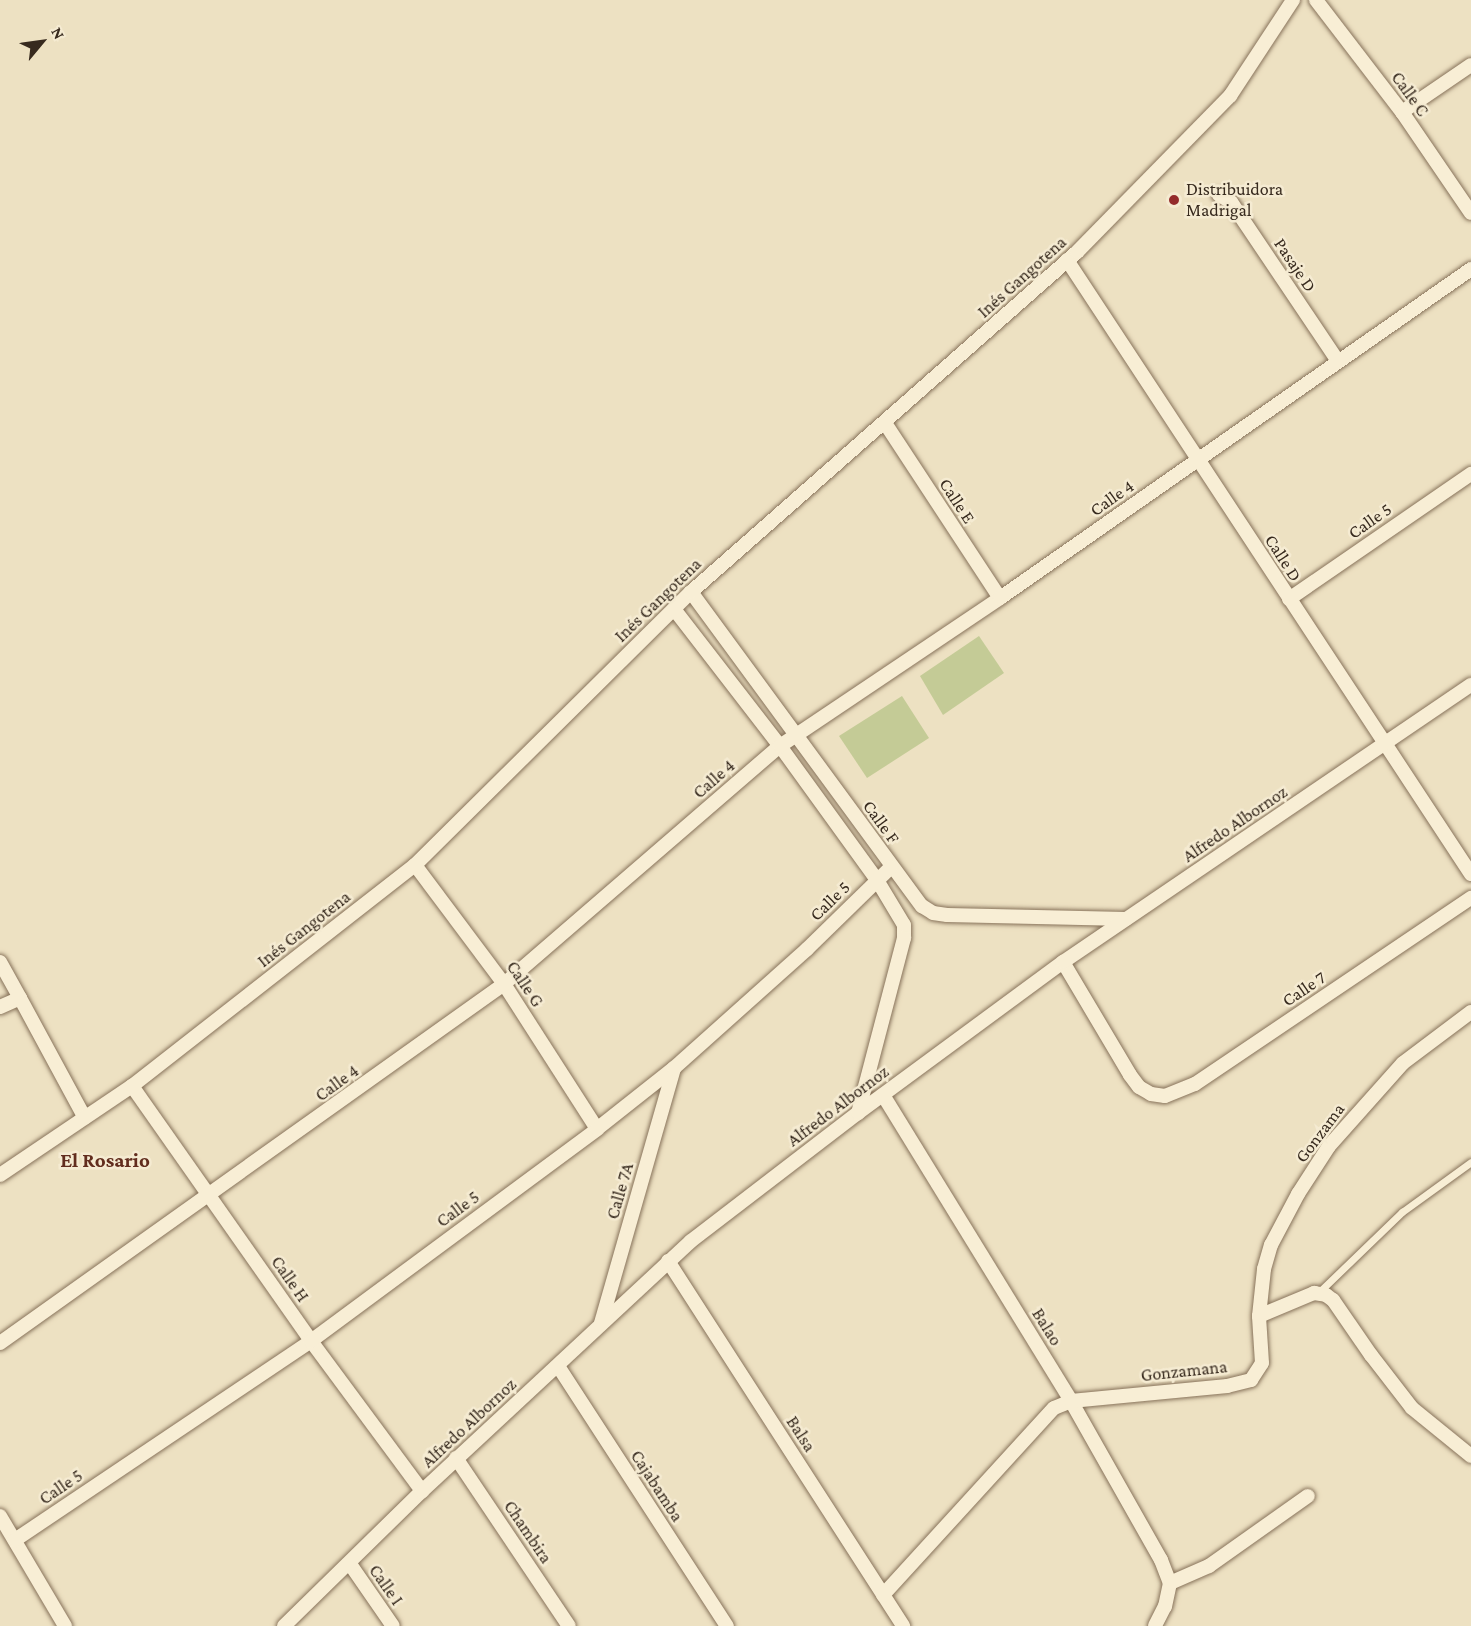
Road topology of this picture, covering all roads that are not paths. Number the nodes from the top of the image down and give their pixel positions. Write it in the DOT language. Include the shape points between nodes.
graph roads {
  1 [pos="1293,0"];
  2 [pos="1316,0"];
  3 [pos="1471,65"];
  4 [pos="1402,112"];
  5 [pos="1219,195"];
  6 [pos="1471,213"];
  7 [pos="1067,260"];
  8 [pos="1471,269"];
  9 [pos="1338,361"];
  10 [pos="885,423"];
  11 [pos="1198,459"];
  12 [pos="1471,474"];
  13 [pos="691,592"];
  14 [pos="1000,598"];
  15 [pos="1289,599"];
  16 [pos="674,609"];
  17 [pos="1471,685"];
  18 [pos="796,734"];
  19 [pos="1387,744"];
  20 [pos="780,746"];
  21 [pos="415,865"];
  22 [pos="891,867"];
  23 [pos="1471,874"];
  24 [pos="878,880"];
  25 [pos="1471,898"];
  26 [pos="1126,919"];
  27 [pos="0,962"];
  28 [pos="1063,962"];
  29 [pos="504,984"];
  30 [pos="20,998"];
  31 [pos="0,1007"];
  32 [pos="1471,1012"];
  33 [pos="674,1068"];
  34 [pos="132,1086"];
  35 [pos="883,1095"];
  36 [pos="858,1113"];
  37 [pos="85,1118"];
  38 [pos="597,1129"];
  39 [pos="1471,1162"];
  40 [pos="0,1175"];
  41 [pos="209,1196"];
  42 [pos="668,1261"];
  43 [pos="1318,1293"];
  44 [pos="1259,1316"];
  45 [pos="601,1324"];
  46 [pos="311,1341"];
  47 [pos="0,1343"];
  48 [pos="558,1366"];
  49 [pos="1071,1401"];
  50 [pos="1471,1456"];
  51 [pos="456,1458"];
  52 [pos="422,1491"];
  53 [pos="1308,1496"];
  54 [pos="0,1516"];
  55 [pos="15,1540"];
  56 [pos="350,1564"];
  57 [pos="1170,1583"];
  58 [pos="883,1595"];
  59 [pos="65,1626"];
  60 [pos="284,1626"];
  61 [pos="393,1626"];
  62 [pos="569,1626"];
  63 [pos="727,1626"];
  64 [pos="903,1626"];
  65 [pos="1155,1626"];
  1 -- 7 [label="street, Inés Gangotena" via="1230,96"];
  2 -- 4 [label="street, Calle C"];
  3 -- 4 [label="street"];
  4 -- 6 [label="street, Calle C"];
  5 -- 9 [label="street, Pasaje D" via="1231,202"];
  7 -- 10 [label="street, Inés Gangotena"];
  7 -- 11 [label="street, Calle D"];
  8 -- 9 [label="street, Calle 4"];
  9 -- 11 [label="street, Calle 4"];
  10 -- 13 [label="street, Inés Gangotena"];
  10 -- 14 [label="street, Calle E"];
  11 -- 14 [label="street, Calle 4"];
  11 -- 15 [label="street, Calle D"];
  12 -- 15 [label="street, Calle 5"];
  13 -- 16 [label="street, Inés Gangotena"];
  13 -- 18 [label="street, Calle F"];
  14 -- 18 [label="street, Calle 4"];
  15 -- 19 [label="street, Calle D"];
  16 -- 20 [label="street, Calle F"];
  16 -- 21 [label="street, Inés Gangotena"];
  17 -- 19 [label="street, Alfredo Albornoz"];
  18 -- 20 [label="street, Calle 4"];
  18 -- 22 [label="street, Calle F"];
  19 -- 23 [label="street, Calle D"];
  19 -- 26 [label="street, Alfredo Albornoz"];
  20 -- 24 [label="street, Calle F"];
  20 -- 29 [label="street, Calle 4"];
  21 -- 29 [label="street, Calle G"];
  21 -- 34 [label="street, Inés Gangotena"];
  22 -- 24 [label="street, Calle 5"];
  22 -- 26 [label="street, Calle F" via="913,896 933,913"];
  24 -- 33 [label="street, Calle 5"];
  24 -- 36 [label="street, Calle F" via="899,914 904,938"];
  25 -- 28 [label="street, Calle 7" via="1195,1084 1165,1096 1139,1087"];
  26 -- 28 [label="street, Alfredo Albornoz"];
  27 -- 30 [label="street"];
  28 -- 35 [label="street, Alfredo Albornoz"];
  29 -- 38 [label="street, Calle G"];
  29 -- 41 [label="street, Calle 4"];
  30 -- 31 [label="street"];
  30 -- 37 [label="street"];
  32 -- 44 [label="street, Gonzama" via="1403,1063 1329,1146 1271,1245"];
  33 -- 38 [label="street, Calle 5"];
  33 -- 45 [label="street, Calle 7A"];
  34 -- 37 [label="street, Inés Gangotena"];
  34 -- 41 [label="street, Calle H"];
  35 -- 36 [label="street, Alfredo Albornoz"];
  35 -- 49 [label="street, Balao"];
  36 -- 42 [label="street, Alfredo Albornoz"];
  37 -- 40 [label="street, Inés Gangotena"];
  38 -- 46 [label="street, Calle 5"];
  39 -- 43 [label="lane" via="1402,1212"];
  41 -- 46 [label="street, Calle H"];
  41 -- 47 [label="street, Calle 4"];
  42 -- 45 [label="street, Alfredo Albornoz"];
  42 -- 58 [label="street, Balsa"];
  43 -- 44 [label="street"];
  43 -- 50 [label="street" via="1340,1307 1412,1408"];
  44 -- 49 [label="street, Gonzamana" via="1262,1363 1251,1380 1227,1386"];
  45 -- 48 [label="street, Alfredo Albornoz"];
  46 -- 52 [label="street, Calle H"];
  46 -- 55 [label="street, Calle 5"];
  48 -- 51 [label="street, Alfredo Albornoz"];
  48 -- 63 [label="street, Cajabamba"];
  49 -- 57 [label="street, Balao" via="1158,1554"];
  49 -- 58 [label="street, Gonzamana" via="1060,1404 1046,1416"];
  51 -- 52 [label="street, Alfredo Albornoz"];
  51 -- 62 [label="street, Chambira"];
  52 -- 56 [label="street, Alfredo Albornoz"];
  53 -- 57 [label="street" via="1209,1566"];
  54 -- 55 [label="street"];
  55 -- 59 [label="street"];
  56 -- 60 [label="street, Alfredo Albornoz"];
  56 -- 61 [label="street, Calle I"];
  57 -- 65 [label="street" via="1166,1606"];
  58 -- 64 [label="street, Balsa"];
}
